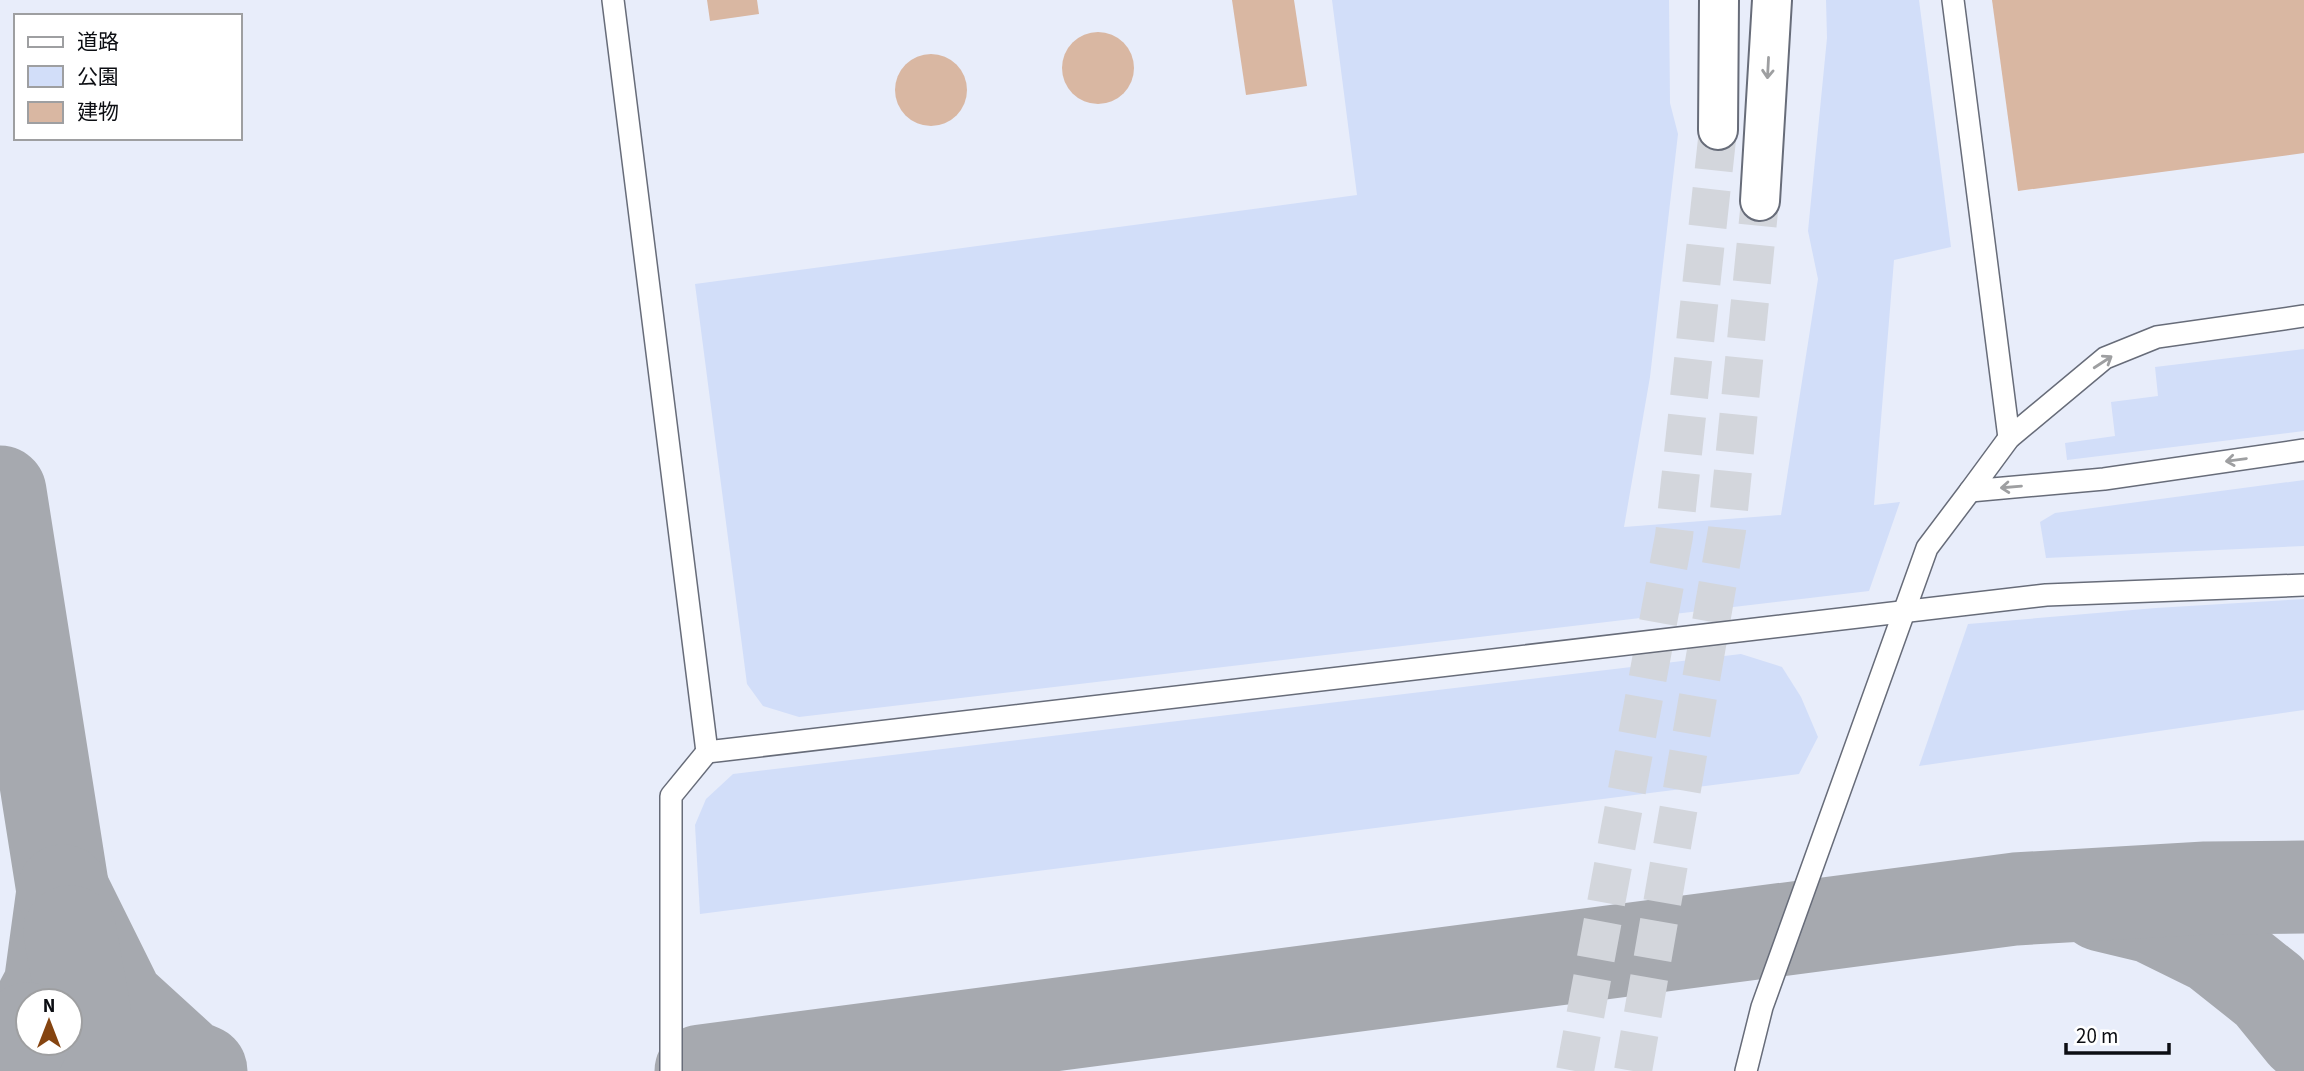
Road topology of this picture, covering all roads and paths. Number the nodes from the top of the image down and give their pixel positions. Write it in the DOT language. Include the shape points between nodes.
graph roads {
  1 [pos="613,0"];
  2 [pos="1719,0"];
  3 [pos="1772,0"];
  4 [pos="1953,0"];
  5 [pos="1718,130"];
  6 [pos="1760,201"];
  7 [pos="2304,316"];
  8 [pos="2010,438"];
  9 [pos="2304,450"];
  10 [pos="1970,491"];
  11 [pos="2304,585"];
  12 [pos="1904,612"];
  13 [pos="707,752"];
  14 [pos="671,1071"];
  15 [pos="1746,1071"];
  1 -- 13 [label="lane"];
  2 -- 5 [label="street"];
  3 -- 6 [label="street, one-way"];
  4 -- 8 [label="lane"];
  8 -- 7 [label="lane, one-way" via="2105,358 2157,337"];
  8 -- 10 [label="lane"];
  9 -- 10 [label="lane, one-way" via="2104,479"];
  10 -- 12 [label="lane" via="1927,548"];
  11 -- 12 [label="lane" via="2046,595"];
  12 -- 13 [label="lane"];
  12 -- 15 [label="lane" via="1762,1007"];
  13 -- 14 [label="lane" via="671,796"];
}
